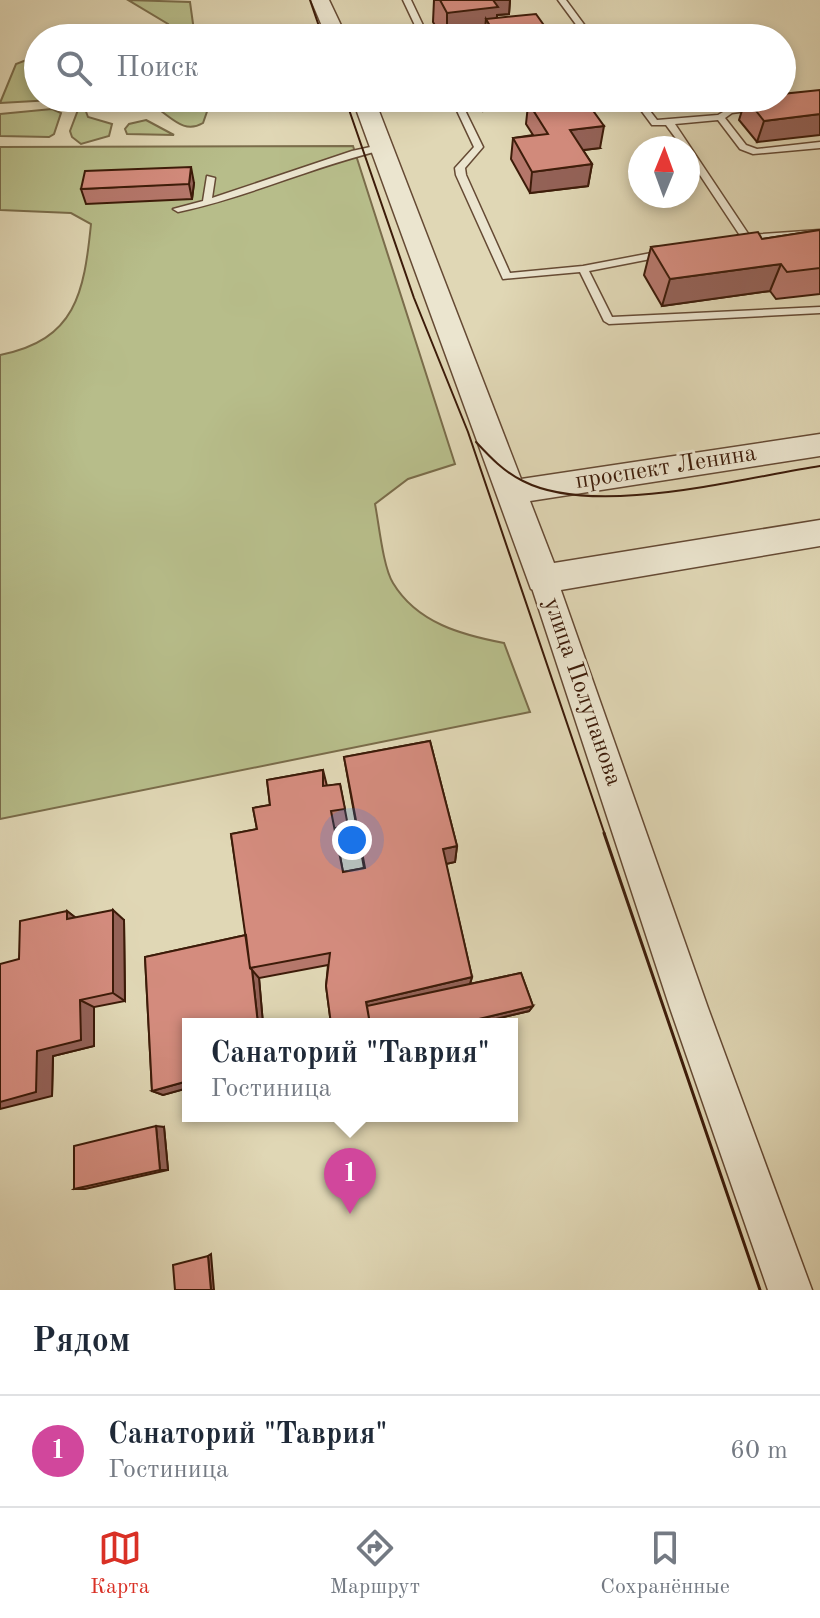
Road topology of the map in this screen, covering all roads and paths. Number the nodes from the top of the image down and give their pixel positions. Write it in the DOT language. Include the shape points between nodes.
graph roads {
  1 [pos="320,0"];
  2 [pos="407,0"];
  3 [pos="562,0"];
  4 [pos="331,24"];
  5 [pos="418,24"];
  6 [pos="580,24"];
  7 [pos="369,112"];
  8 [pos="462,112"];
  9 [pos="647,112"];
  10 [pos="728,112"];
  11 [pos="720,117"];
  12 [pos="669,122"];
  13 [pos="678,136"];
  14 [pos="820,145"];
  15 [pos="384,147"];
  16 [pos="700,169"];
  17 [pos="210,178"];
  18 [pos="207,203"];
  19 [pos="178,209"];
  20 [pos="820,233"];
  21 [pos="746,238"];
  22 [pos="731,241"];
  23 [pos="672,252"];
  24 [pos="583,269"];
  25 [pos="820,310"];
  26 [pos="820,445"];
  27 [pos="512,492"];
  28 [pos="820,533"];
  29 [pos="543,579"];
  30 [pos="790,1290"];
  1 -- 4 [label="street"];
  2 -- 5 [label="lane"];
  3 -- 6 [label="lane"];
  7 -- 15 [label="street, улица Полупанова"];
  8 -- 24 [label="lane" via="479,147 460,168 461,175 507,277"];
  9 -- 12 [label="lane" via="655,123"];
  10 -- 11 [label="lane"];
  11 -- 12 [label="lane"];
  11 -- 14 [label="lane" via="743,147 756,152"];
  12 -- 13 [label="lane"];
  15 -- 18 [label="lane"];
  15 -- 27 [label="street, улица Полупанова"];
  16 -- 21 [label="lane"];
  17 -- 18 [label="lane"];
  18 -- 19 [label="lane"];
  20 -- 21 [label="lane"];
  21 -- 22 [label="lane"];
  23 -- 24 [label="lane"];
  24 -- 25 [label="lane" via="609,321"];
  26 -- 27 [label="street, проспект Ленина"];
  27 -- 29 [label="street, улица Полупанова"];
  28 -- 29 [label="street"];
  29 -- 30 [label="street, улица Полупанова"];
}
